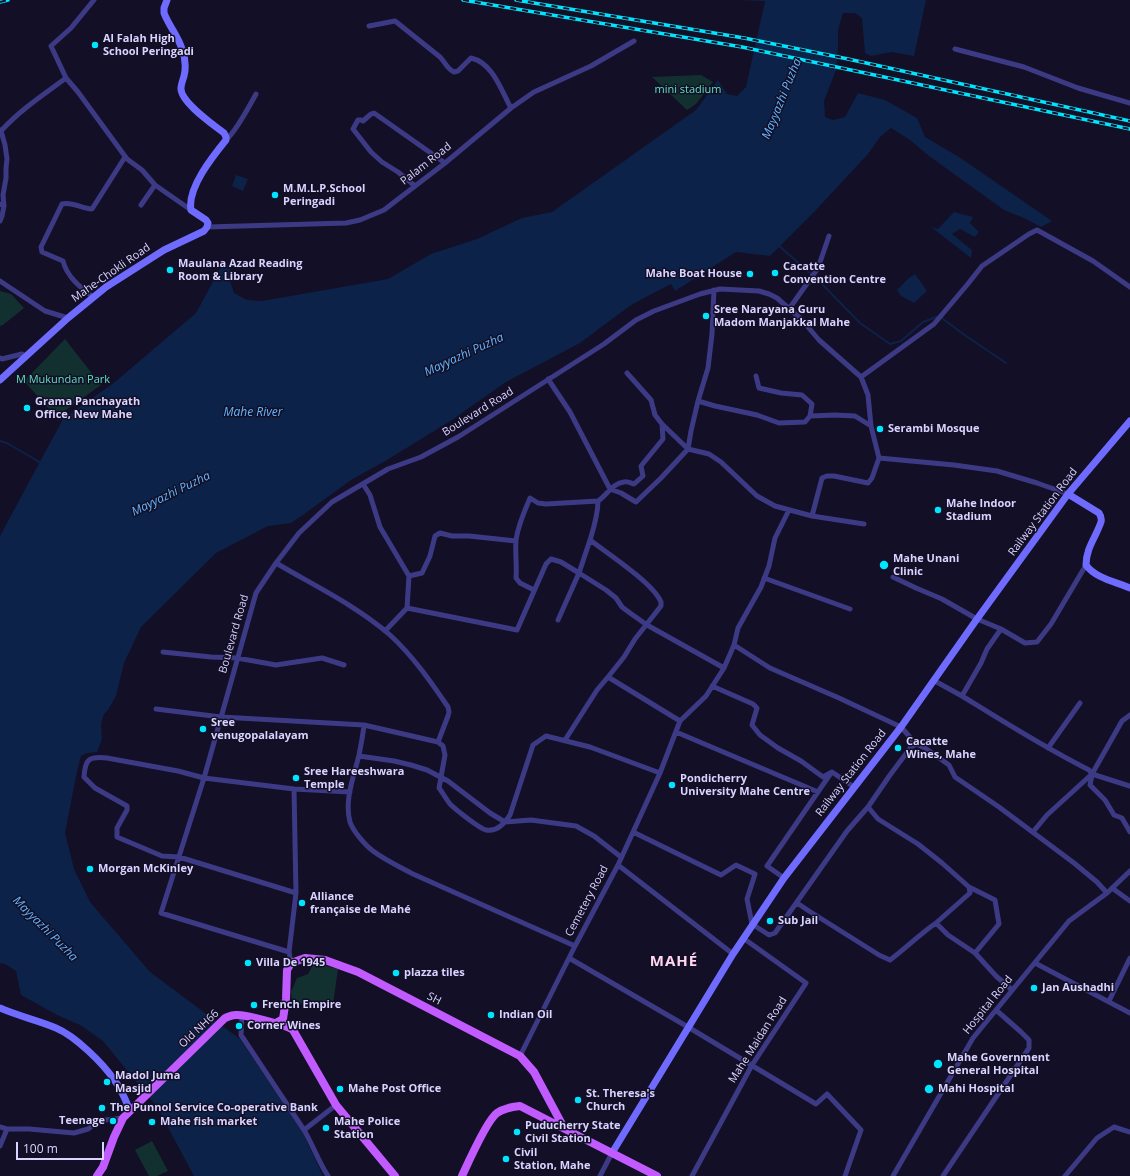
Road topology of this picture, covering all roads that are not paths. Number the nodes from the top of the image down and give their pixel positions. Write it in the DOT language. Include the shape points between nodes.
graph roads {
  1 [pos="94,0"];
  2 [pos="167,0"];
  3 [pos="369,26"];
  4 [pos="634,41"];
  5 [pos="955,49"];
  6 [pos="66,78"];
  7 [pos="256,94"];
  8 [pos="1130,103"];
  9 [pos="511,108"];
  10 [pos="0,131"];
  11 [pos="226,140"];
  12 [pos="126,157"];
  13 [pos="445,163"];
  14 [pos="155,185"];
  15 [pos="415,186"];
  16 [pos="2,205"];
  17 [pos="141,205"];
  18 [pos="191,210"];
  19 [pos="0,221"];
  20 [pos="207,227"];
  21 [pos="829,236"];
  22 [pos="0,281"];
  23 [pos="1130,286"];
  24 [pos="714,290"];
  25 [pos="93,298"];
  26 [pos="789,309"];
  27 [pos="68,318"];
  28 [pos="26,356"];
  29 [pos="0,358"];
  30 [pos="627,373"];
  31 [pos="756,376"];
  32 [pos="861,376"];
  33 [pos="548,379"];
  34 [pos="0,380"];
  35 [pos="698,401"];
  36 [pos="810,416"];
  37 [pos="1130,421"];
  38 [pos="662,424"];
  39 [pos="871,426"];
  40 [pos="688,449"];
  41 [pos="879,458"];
  42 [pos="363,484"];
  43 [pos="610,489"];
  44 [pos="1068,494"];
  45 [pos="598,501"];
  46 [pos="789,510"];
  47 [pos="812,516"];
  48 [pos="864,524"];
  49 [pos="590,540"];
  50 [pos="516,541"];
  51 [pos="276,563"];
  52 [pos="1086,565"];
  53 [pos="579,573"];
  54 [pos="409,576"];
  55 [pos="893,577"];
  56 [pos="764,578"];
  57 [pos="1130,588"];
  58 [pos="534,590"];
  59 [pos="407,608"];
  60 [pos="850,609"];
  61 [pos="977,618"];
  62 [pos="558,620"];
  63 [pos="647,625"];
  64 [pos="1001,629"];
  65 [pos="385,631"];
  66 [pos="734,645"];
  67 [pos="163,652"];
  68 [pos="237,658"];
  69 [pos="344,665"];
  70 [pos="724,668"];
  71 [pos="608,677"];
  72 [pos="934,680"];
  73 [pos="712,686"];
  74 [pos="962,696"];
  75 [pos="1080,703"];
  76 [pos="156,709"];
  77 [pos="1130,715"];
  78 [pos="221,717"];
  79 [pos="680,721"];
  80 [pos="364,724"];
  81 [pos="901,727"];
  82 [pos="676,732"];
  83 [pos="565,740"];
  84 [pos="438,742"];
  85 [pos="916,744"];
  86 [pos="1048,748"];
  87 [pos="359,756"];
  88 [pos="832,772"];
  89 [pos="660,773"];
  90 [pos="1092,774"];
  91 [pos="441,777"];
  92 [pos="204,778"];
  93 [pos="1130,786"];
  94 [pos="854,787"];
  95 [pos="294,788"];
  96 [pos="350,792"];
  97 [pos="818,792"];
  98 [pos="868,807"];
  99 [pos="505,822"];
  100 [pos="633,832"];
  101 [pos="1033,832"];
  102 [pos="1130,832"];
  103 [pos="179,857"];
  104 [pos="621,857"];
  105 [pos="618,865"];
  106 [pos="1130,872"];
  107 [pos="784,878"];
  108 [pos="969,887"];
  109 [pos="1112,888"];
  110 [pos="1106,892"];
  111 [pos="296,893"];
  112 [pos="1130,901"];
  113 [pos="797,903"];
  114 [pos="936,923"];
  115 [pos="752,924"];
  116 [pos="743,938"];
  117 [pos="575,946"];
  118 [pos="289,952"];
  119 [pos="975,953"];
  120 [pos="733,954"];
  121 [pos="569,958"];
  122 [pos="1130,958"];
  123 [pos="291,963"];
  124 [pos="1035,963"];
  125 [pos="1012,990"];
  126 [pos="286,999"];
  127 [pos="1109,1001"];
  128 [pos="0,1008"];
  129 [pos="996,1010"];
  130 [pos="1130,1013"];
  131 [pos="242,1015"];
  132 [pos="276,1023"];
  133 [pos="688,1027"];
  134 [pos="293,1030"];
  135 [pos="520,1056"];
  136 [pos="752,1065"];
  137 [pos="336,1105"];
  138 [pos="130,1111"];
  139 [pos="123,1118"];
  140 [pos="0,1127"];
  141 [pos="564,1128"];
  142 [pos="7,1129"];
  143 [pos="304,1130"];
  144 [pos="1130,1132"];
  145 [pos="0,1146"];
  146 [pos="612,1153"];
  147 [pos="97,1176"];
  148 [pos="328,1176"];
  149 [pos="395,1176"];
  150 [pos="462,1176"];
  151 [pos="600,1176"];
  152 [pos="657,1176"];
  153 [pos="692,1176"];
  154 [pos="845,1176"];
  155 [pos="893,1176"];
  156 [pos="943,1176"];
  157 [pos="1065,1176"];
  1 -- 6 [label="street" via="71,28 51,46"];
  2 -- 11 [label="street" via="164,13 183,50 185,67 182,93 190,105 224,133"];
  3 -- 9 [label="street" via="394,21 440,57 454,72 471,58 476,59 492,72"];
  4 -- 9 [label="street, Palam Road" via="591,66 534,92"];
  5 -- 8 [label="street" via="1024,67 1078,88"];
  6 -- 10 [label="street"];
  6 -- 12 [label="street"];
  7 -- 11 [label="street"];
  9 -- 13 [label="street, Palam Road"];
  10 -- 16 [label="street" via="7,159"];
  11 -- 18 [label="street" via="199,179 191,197"];
  12 -- 14 [label="street"];
  12 -- 25 [label="street" via="92,209 62,204 41,247 42,252 63,261 71,278"];
  13 -- 15 [label="street, Palam Road"];
  13 -- 15 [label="street" via="374,112 363,121 358,120 353,129 371,152"];
  14 -- 17 [label="street"];
  14 -- 18 [label="street"];
  15 -- 20 [label="street, Palam Road" via="384,210 346,223"];
  16 -- 19 [label="street"];
  18 -- 20 [label="street" via="206,220"];
  20 -- 25 [label="street, Mahe-Chokli Road" via="164,250"];
  21 -- 26 [label="street" via="818,268"];
  22 -- 27 [label="street" via="45,311"];
  23 -- 32 [label="street" via="1037,230 982,266 934,324"];
  24 -- 26 [label="street, Boulevard Road" via="759,291 770,294"];
  24 -- 33 [label="street, Boulevard Road" via="636,320 604,344"];
  24 -- 35 [label="street" via="708,368"];
  25 -- 27 [label="street, Mahe-Chokli Road"];
  26 -- 32 [label="street, Boulevard Road"];
  27 -- 28 [label="street, Mahe-Chokli Road"];
  28 -- 29 [label="street" via="22,354"];
  28 -- 34 [label="street, Mahe-Chokli Road"];
  30 -- 38 [label="street" via="651,400 655,415"];
  31 -- 36 [label="street" via="759,388 802,395 812,404"];
  32 -- 39 [label="street" via="868,395"];
  33 -- 42 [label="street, Boulevard Road" via="422,457 388,469"];
  33 -- 43 [label="street" via="570,412"];
  35 -- 36 [label="street" via="779,423 805,422"];
  35 -- 40 [label="street"];
  36 -- 39 [label="street" via="855,416"];
  37 -- 44 [label="street, Railway Station Road"];
  38 -- 40 [label="street"];
  38 -- 43 [label="street" via="663,439 641,466 643,476 634,484 625,482"];
  39 -- 41 [label="street"];
  40 -- 43 [label="street" via="636,502"];
  40 -- 46 [label="street" via="709,454 757,496"];
  41 -- 44 [label="street" via="997,471"];
  41 -- 47 [label="street" via="868,483 834,476 822,478"];
  42 -- 51 [label="street, Boulevard Road" via="332,502 299,533"];
  42 -- 54 [label="street" via="370,494 380,527"];
  43 -- 45 [label="street"];
  44 -- 52 [label="street" via="1099,513 1101,517 1087,555"];
  44 -- 61 [label="street, Railway Station Road"];
  45 -- 49 [label="street" via="596,522"];
  45 -- 50 [label="street" via="546,504 530,498"];
  46 -- 47 [label="street"];
  46 -- 56 [label="street" via="775,538"];
  47 -- 48 [label="street"];
  49 -- 53 [label="street"];
  49 -- 63 [label="street" via="643,581 660,599 660,606"];
  50 -- 54 [label="street" via="440,533 435,536 422,573"];
  50 -- 58 [label="street" via="516,578"];
  51 -- 65 [label="street" via="357,610"];
  51 -- 68 [label="street, Boulevard Road" via="256,593"];
  52 -- 57 [label="street" via="1102,577"];
  52 -- 64 [label="street" via="1051,624 1037,642 1025,643"];
  53 -- 58 [label="street" via="551,559"];
  53 -- 62 [label="street"];
  53 -- 63 [label="street" via="606,590 622,607"];
  54 -- 59 [label="street"];
  55 -- 61 [label="street"];
  56 -- 60 [label="street"];
  56 -- 66 [label="street" via="738,628"];
  58 -- 59 [label="street" via="517,630"];
  59 -- 65 [label="street"];
  61 -- 64 [label="street"];
  61 -- 72 [label="street, Railway Station Road"];
  63 -- 70 [label="street"];
  63 -- 71 [label="street"];
  64 -- 74 [label="street" via="987,649"];
  65 -- 84 [label="street" via="415,662 448,708 448,716"];
  66 -- 70 [label="street"];
  66 -- 81 [label="street" via="770,668"];
  67 -- 68 [label="street"];
  68 -- 69 [label="street" via="276,665 322,658"];
  68 -- 78 [label="street, Boulevard Road"];
  70 -- 73 [label="street"];
  71 -- 79 [label="street"];
  71 -- 83 [label="street" via="589,701"];
  72 -- 74 [label="street"];
  72 -- 81 [label="street, Railway Station Road"];
  73 -- 79 [label="street" via="706,696"];
  73 -- 88 [label="street" via="753,704 757,708 752,725 760,735 778,748 823,777"];
  74 -- 86 [label="street"];
  75 -- 86 [label="street"];
  76 -- 78 [label="street"];
  77 -- 90 [label="street" via="1122,721"];
  78 -- 80 [label="street"];
  78 -- 92 [label="street, Boulevard Road"];
  79 -- 82 [label="street"];
  80 -- 84 [label="street"];
  80 -- 87 [label="street"];
  81 -- 85 [label="street"];
  81 -- 94 [label="street, Railway Station Road"];
  82 -- 89 [label="street"];
  82 -- 97 [label="street"];
  83 -- 89 [label="street" via="590,746"];
  83 -- 99 [label="street" via="546,736 533,745 510,815"];
  84 -- 91 [label="street" via="443,746 445,755"];
  85 -- 98 [label="street" via="911,747"];
  85 -- 101 [label="street" via="949,765 955,777"];
  86 -- 90 [label="street"];
  87 -- 91 [label="street" via="411,764"];
  87 -- 96 [label="street"];
  88 -- 94 [label="street"];
  88 -- 97 [label="street"];
  89 -- 100 [label="street"];
  90 -- 93 [label="street"];
  90 -- 101 [label="street" via="1047,815"];
  90 -- 102 [label="street" via="1090,785 1105,800 1114,815 1122,818"];
  91 -- 99 [label="street"];
  91 -- 99 [label="street" via="439,788 450,804 480,827 487,830"];
  92 -- 95 [label="street"];
  92 -- 103 [label="street, Boulevard Road"];
  92 -- 103 [label="street" via="139,763 96,757 88,761 85,768 84,778 95,788 127,806 117,828 117,837 162,856"];
  94 -- 107 [label="street, Railway Station Road"];
  95 -- 96 [label="street"];
  95 -- 111 [label="street"];
  96 -- 117 [label="street" via="350,822 372,850 388,861"];
  97 -- 107 [label="street" via="768,866"];
  98 -- 108 [label="street" via="878,819 918,844"];
  98 -- 113 [label="street" via="846,831"];
  99 -- 104 [label="street" via="531,820 576,826"];
  100 -- 104 [label="street"];
  100 -- 115 [label="street" via="721,875 736,865 755,874 747,899"];
  101 -- 110 [label="street" via="1074,863"];
  103 -- 111 [label="street"];
  103 -- 118 [label="street, Boulevard Road" via="161,913"];
  104 -- 105 [label="street"];
  105 -- 117 [label="street, Cemetery Road"];
  105 -- 120 [label="street, Cemetery Road"];
  106 -- 109 [label="street, Hospital Road"];
  107 -- 115 [label="street, Railway Station Road"];
  108 -- 114 [label="street" via="970,893"];
  108 -- 119 [label="street" via="995,900 999,924"];
  109 -- 110 [label="street, Hospital Road"];
  109 -- 112 [label="street"];
  110 -- 124 [label="street, Hospital Road" via="1069,921"];
  111 -- 118 [label="street"];
  113 -- 114 [label="street" via="890,960"];
  113 -- 115 [label="street" via="775,933 769,935"];
  114 -- 119 [label="street" via="948,935"];
  115 -- 116 [label="street, Railway Station Road"];
  116 -- 120 [label="street, Railway Station Road"];
  116 -- 136 [label="street, Mahe Maidan Road" via="806,983"];
  117 -- 121 [label="street, Cemetery Road"];
  118 -- 123 [label="street"];
  119 -- 125 [label="street"];
  120 -- 133 [label="street, Railway Station Road"];
  121 -- 133 [label="street"];
  121 -- 135 [label="street, Cemetery Road"];
  122 -- 127 [label="street"];
  123 -- 126 [label="main road" via="287,970"];
  123 -- 135 [label="main road, SH" via="305,958 325,960 358,972"];
  124 -- 125 [label="street, Hospital Road"];
  124 -- 127 [label="street"];
  125 -- 129 [label="street, Hospital Road"];
  126 -- 132 [label="main road" via="284,1019"];
  126 -- 134 [label="main road"];
  127 -- 130 [label="street"];
  128 -- 138 [label="street" via="55,1027 72,1036 115,1080"];
  129 -- 155 [label="street, Hospital Road" via="973,1038"];
  129 -- 156 [label="street" via="1029,1040 1030,1048"];
  131 -- 132 [label="main road, Old NH66"];
  131 -- 138 [label="main road, Old NH66" via="225,1018"];
  131 -- 143 [label="street" via="241,1034"];
  132 -- 134 [label="main road, Old NH66"];
  133 -- 136 [label="street"];
  133 -- 146 [label="street, Railway Station Road"];
  134 -- 137 [label="main road"];
  135 -- 141 [label="main road, SH" via="534,1072"];
  136 -- 153 [label="street, Mahe Maidan Road"];
  136 -- 154 [label="street" via="816,1104 827,1094 861,1130"];
  137 -- 143 [label="street"];
  137 -- 149 [label="main road"];
  138 -- 139 [label="main road, Old NH66"];
  139 -- 142 [label="street" via="105,1120 74,1133"];
  139 -- 147 [label="main road, Old NH66"];
  140 -- 142 [label="street"];
  141 -- 146 [label="main road"];
  141 -- 150 [label="main road" via="520,1106 506,1108 495,1114"];
  142 -- 145 [label="street"];
  143 -- 148 [label="street"];
  144 -- 157 [label="street" via="1114,1127 1097,1138"];
  146 -- 151 [label="street"];
  146 -- 152 [label="main road"];
}
